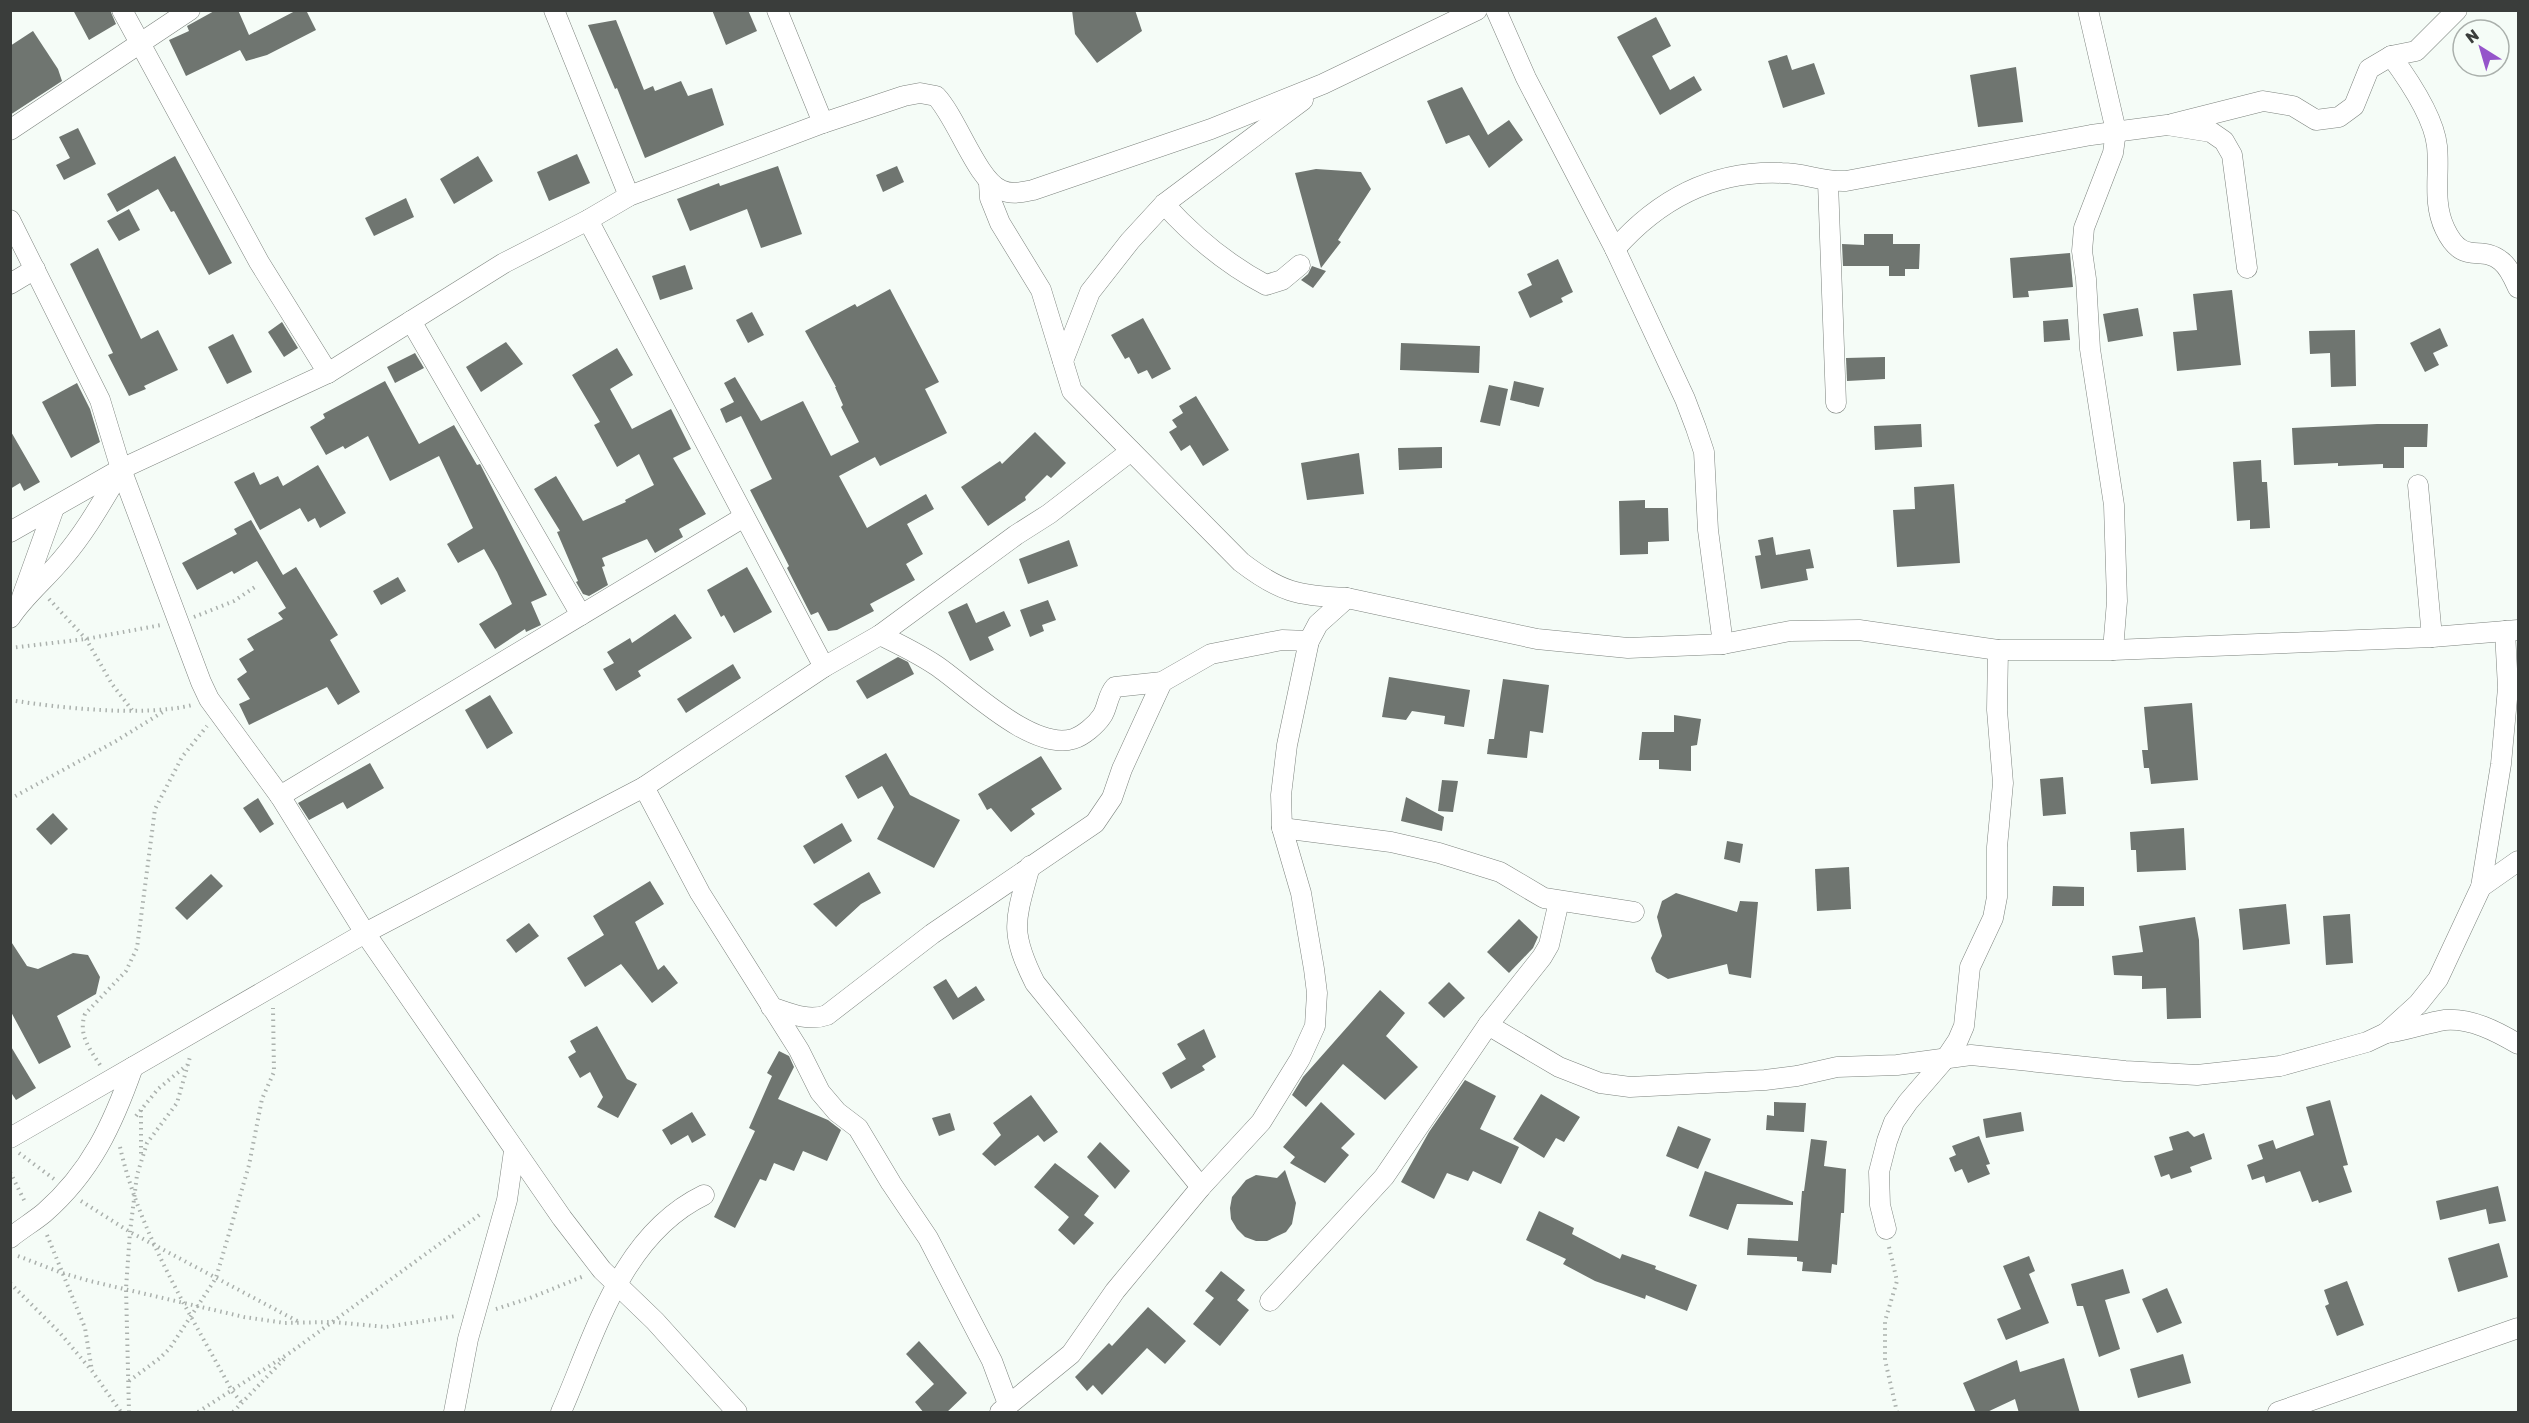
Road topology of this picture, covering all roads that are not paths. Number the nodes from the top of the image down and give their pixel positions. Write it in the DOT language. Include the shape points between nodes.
graph roads {
  1 [pos="122,10"];
  2 [pos="190,10"];
  3 [pos="554,10"];
  4 [pos="777,10"];
  5 [pos="1477,10"];
  6 [pos="1496,10"];
  7 [pos="2088,10"];
  8 [pos="2457,10"];
  9 [pos="1450,16"];
  10 [pos="139,44"];
  11 [pos="2391,56"];
  12 [pos="1323,84"];
  13 [pos="823,123"];
  14 [pos="2167,125"];
  15 [pos="10,130"];
  16 [pos="2116,131"];
  17 [pos="1828,182"];
  18 [pos="990,183"];
  19 [pos="629,196"];
  20 [pos="1164,204"];
  21 [pos="10,220"];
  22 [pos="588,220"];
  23 [pos="1615,249"];
  24 [pos="1300,265"];
  25 [pos="2247,268"];
  26 [pos="35,269"];
  27 [pos="10,284"];
  28 [pos="2518,288"];
  29 [pos="411,321"];
  30 [pos="1063,361"];
  31 [pos="328,373"];
  32 [pos="1836,403"];
  33 [pos="1131,451"];
  34 [pos="121,470"];
  35 [pos="2418,485"];
  36 [pos="54,508"];
  37 [pos="744,517"];
  38 [pos="10,532"];
  39 [pos="1347,598"];
  40 [pos="15,611"];
  41 [pos="581,615"];
  42 [pos="2512,631"];
  43 [pos="880,635"];
  44 [pos="2432,637"];
  45 [pos="1310,641"];
  46 [pos="1723,644"];
  47 [pos="1998,650"];
  48 [pos="2113,650"];
  49 [pos="824,667"];
  50 [pos="1162,682"];
  51 [pos="644,787"];
  52 [pos="280,796"];
  53 [pos="1282,828"];
  54 [pos="2518,861"];
  55 [pos="1030,866"];
  56 [pos="2481,887"];
  57 [pos="1559,901"];
  58 [pos="1634,912"];
  59 [pos="365,933"];
  60 [pos="771,1007"];
  61 [pos="1488,1025"];
  62 [pos="2386,1033"];
  63 [pos="2518,1044"];
  64 [pos="1947,1058"];
  65 [pos="134,1067"];
  66 [pos="10,1138"];
  67 [pos="514,1151"];
  68 [pos="1201,1186"];
  69 [pos="704,1195"];
  70 [pos="1886,1229"];
  71 [pos="12,1246"];
  72 [pos="616,1284"];
  73 [pos="1270,1301"];
  74 [pos="2518,1328"];
  75 [pos="1004,1408"];
  76 [pos="454,1413"];
  77 [pos="561,1413"];
  78 [pos="737,1413"];
  79 [pos="2278,1413"];
  1 -- 10 [label="street"];
  2 -- 10 [label="street"];
  3 -- 19 [label="street"];
  4 -- 13 [label="street"];
  5 -- 9 [label="street"];
  6 -- 23 [label="street" via="1526,78"];
  7 -- 16 [label="street"];
  8 -- 11 [label="street" via="2416,51"];
  9 -- 12 [label="street"];
  10 -- 15 [label="street"];
  10 -- 31 [label="street" via="259,262"];
  11 -- 14 [label="street" via="2369,69 2354,106 2339,117 2316,120 2292,106 2263,101"];
  11 -- 28 [label="street" via="2406,75 2433,130 2437,146 2436,186 2444,226 2455,246 2466,252 2495,256 2503,262"];
  12 -- 18 [label="street" via="1211,129 1034,190 1002,191"];
  12 -- 20 [label="street"];
  13 -- 18 [label="street" via="904,96 936,96"];
  13 -- 19 [label="street"];
  14 -- 16 [label="street"];
  14 -- 25 [label="street" via="2211,132 2224,141 2232,155"];
  16 -- 17 [label="street"];
  16 -- 48 [label="street" via="2113,153 2084,228 2082,251 2090,349 2114,505 2118,601"];
  17 -- 23 [label="street" via="1784,173 1752,173 1722,179 1677,196 1658,208"];
  17 -- 32 [label="street"];
  18 -- 30 [label="street" via="990,198 1000,223 1041,290"];
  19 -- 22 [label="street"];
  20 -- 24 [label="street" via="1219,255 1266,285 1282,280"];
  20 -- 30 [label="street" via="1090,292"];
  21 -- 26 [label="street"];
  22 -- 29 [label="street" via="504,263"];
  22 -- 37 [label="street"];
  23 -- 46 [label="street" via="1685,399 1704,452 1708,530"];
  26 -- 27 [label="street"];
  26 -- 34 [label="street" via="100,400"];
  29 -- 31 [label="street"];
  29 -- 41 [label="street"];
  30 -- 33 [label="street" via="1072,391"];
  31 -- 34 [label="street"];
  33 -- 39 [label="street" via="1241,562 1261,577 1290,591"];
  33 -- 43 [label="street"];
  34 -- 36 [label="street"];
  34 -- 40 [label="street" via="85,532"];
  34 -- 52 [label="street" via="214,706"];
  35 -- 44 [label="street"];
  36 -- 38 [label="street"];
  36 -- 40 [label="street"];
  37 -- 41 [label="street"];
  37 -- 49 [label="street"];
  39 -- 45 [label="street" via="1318,624"];
  39 -- 46 [label="street" via="1537,639 1628,648"];
  41 -- 52 [label="street"];
  42 -- 44 [label="street"];
  42 -- 56 [label="street" via="2501,764"];
  43 -- 49 [label="street"];
  43 -- 50 [label="street" via="923,657 1026,731 1052,739 1073,739 1091,728 1103,715 1115,687"];
  44 -- 48 [label="street"];
  45 -- 50 [label="street" via="1282,640 1211,654"];
  45 -- 53 [label="street" via="1287,746 1281,795"];
  46 -- 47 [label="street" via="1790,631 1859,630"];
  47 -- 48 [label="street"];
  47 -- 64 [label="street" via="1997,710 2003,783 1997,897 1993,918 1970,967 1964,1026"];
  49 -- 51 [label="street"];
  50 -- 55 [label="street" via="1102,815"];
  51 -- 59 [label="street"];
  51 -- 60 [label="street" via="700,892"];
  52 -- 59 [label="street"];
  53 -- 57 [label="street" via="1439,852 1500,872 1544,898"];
  53 -- 68 [label="street" via="1301,893 1314,969 1315,1026 1300,1059 1261,1122"];
  54 -- 56 [label="street"];
  55 -- 60 [label="street" via="932,933 827,1014 816,1019"];
  55 -- 68 [label="street" via="1016,921 1022,957 1035,983"];
  56 -- 62 [label="street" via="2438,979"];
  57 -- 58 [label="street"];
  57 -- 61 [label="street" via="1549,945"];
  59 -- 65 [label="street"];
  59 -- 67 [label="street"];
  60 -- 75 [label="street" via="828,1103 858,1128 928,1238 992,1362"];
  61 -- 64 [label="street" via="1558,1067 1600,1083 1630,1087 1766,1080 1837,1067"];
  61 -- 73 [label="street" via="1384,1176"];
  62 -- 63 [label="street" via="2444,1020 2468,1021"];
  62 -- 64 [label="street" via="2280,1066 2197,1075 1971,1055"];
  64 -- 70 [label="street" via="1908,1102 1887,1141 1879,1172 1880,1205"];
  65 -- 66 [label="street"];
  65 -- 71 [label="street" via="123,1120 67,1190"];
  67 -- 72 [label="street"];
  67 -- 76 [label="street" via="499,1236 475,1312"];
  68 -- 75 [label="street" via="1115,1291 1071,1354"];
  69 -- 72 [label="street" via="652,1232"];
  72 -- 77 [label="street"];
  72 -- 78 [label="street" via="655,1321"];
  74 -- 79 [label="street"];
}
